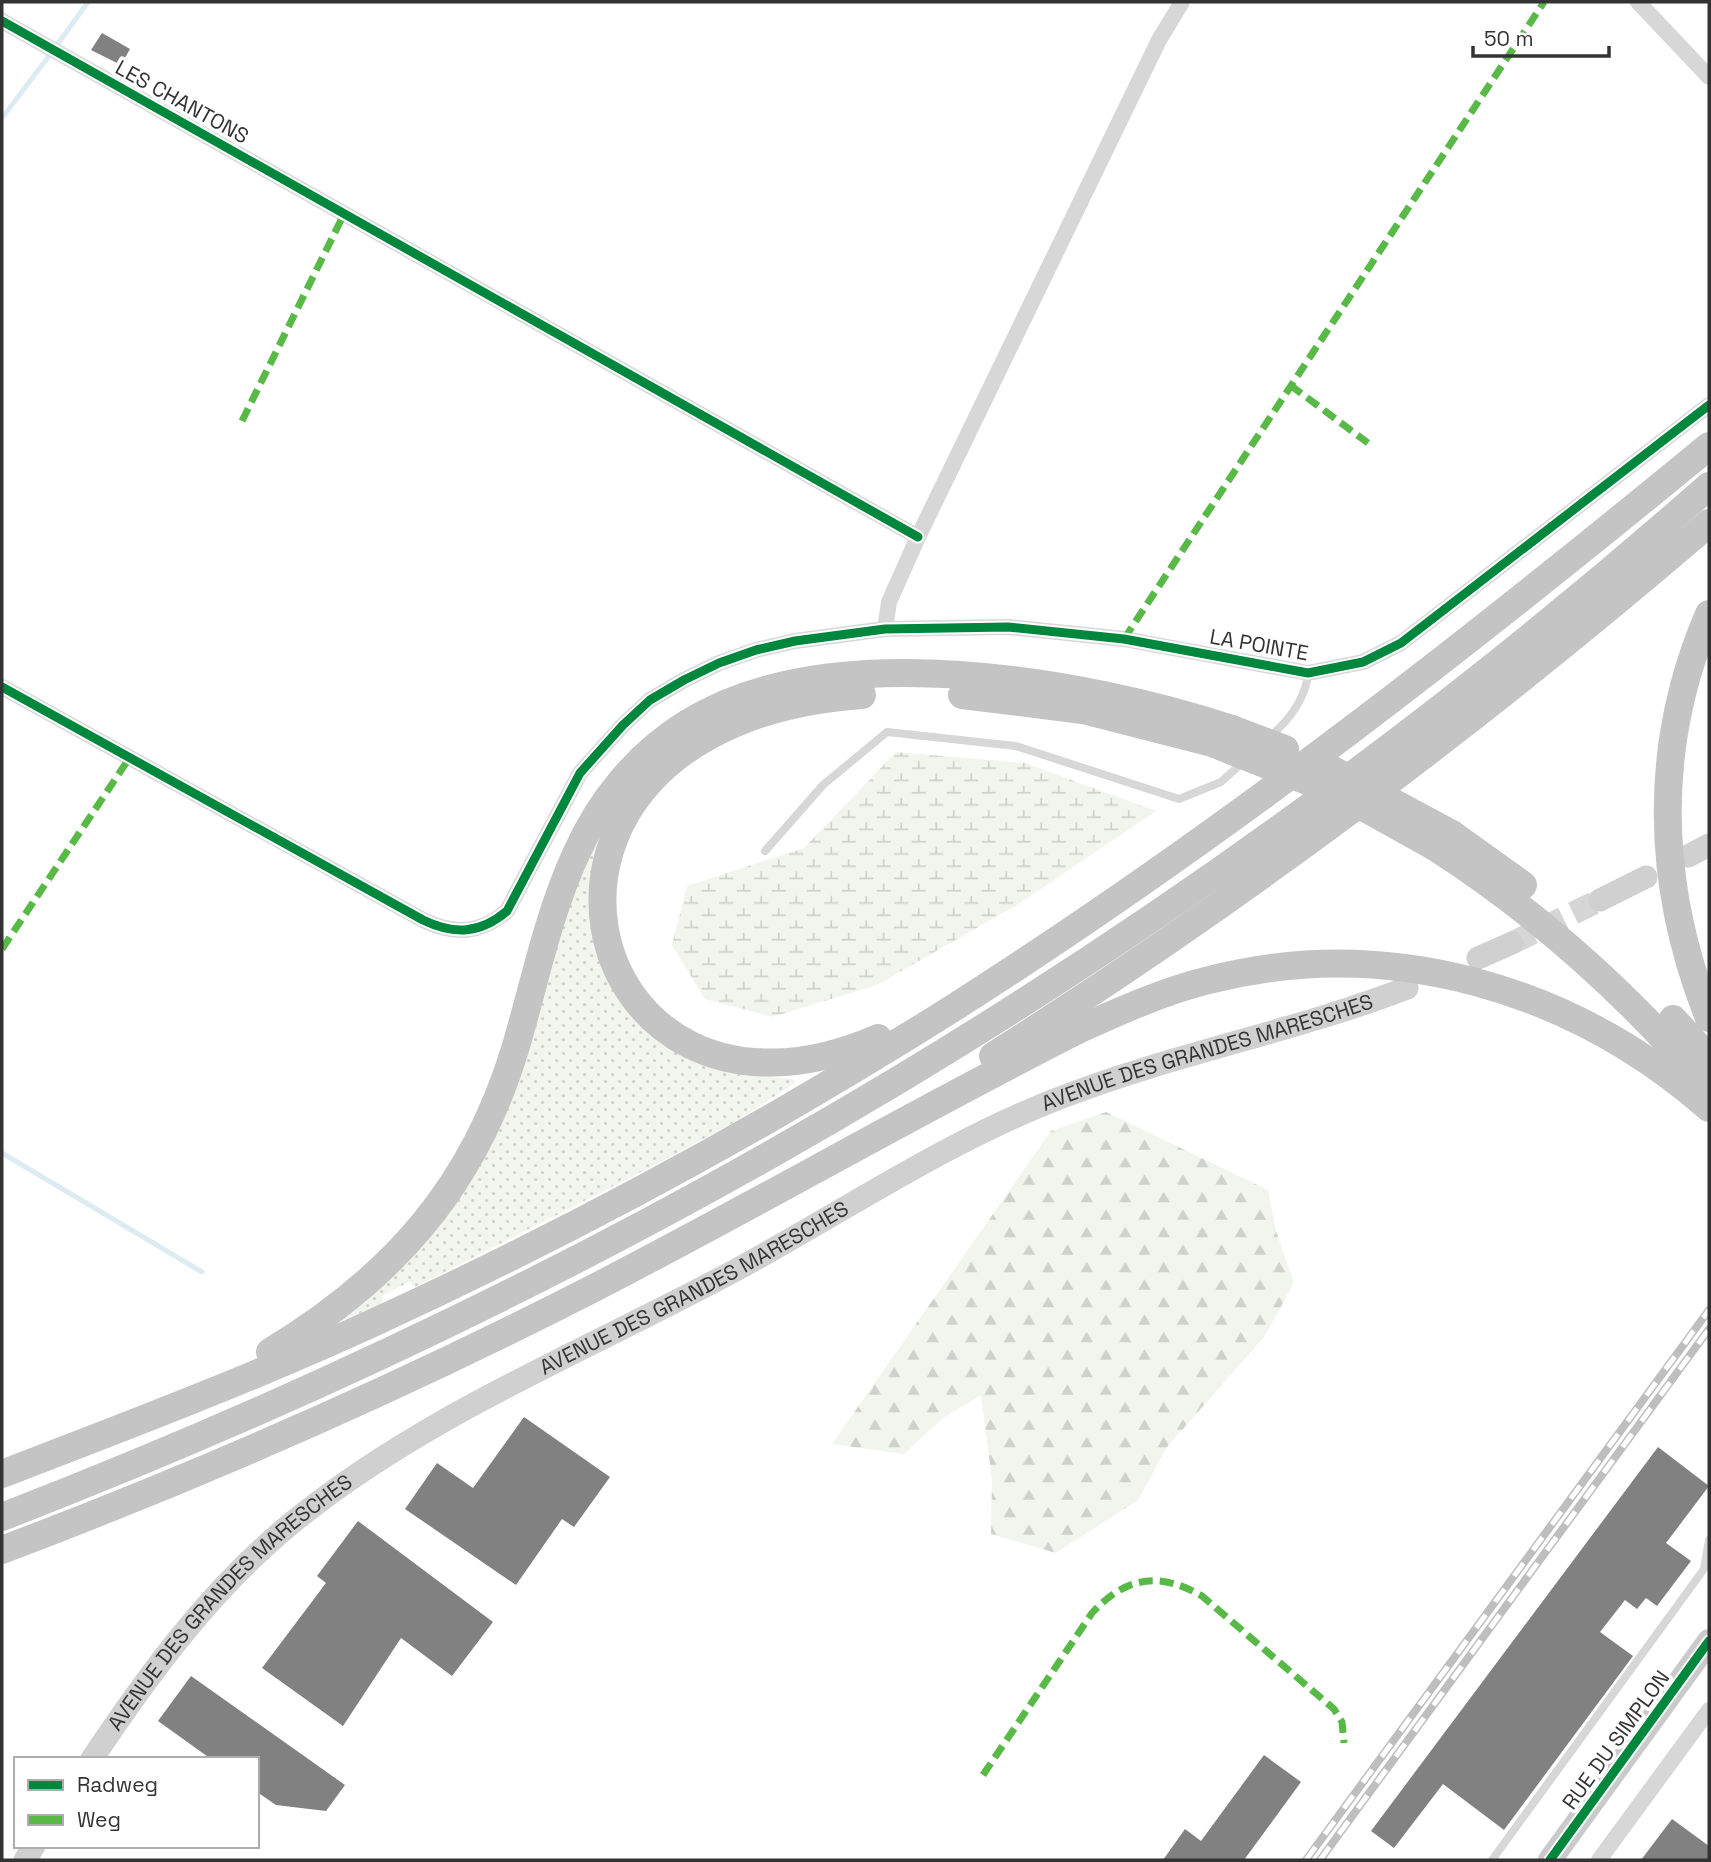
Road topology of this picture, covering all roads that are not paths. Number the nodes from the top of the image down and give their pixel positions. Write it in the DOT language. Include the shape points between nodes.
graph roads {
  1 [pos="1182,2"];
  2 [pos="1638,2"];
  3 [pos="2,21"];
  4 [pos="1709,77"];
  5 [pos="1709,405"];
  6 [pos="1709,446"];
  7 [pos="1709,486"];
  8 [pos="1709,523"];
  9 [pos="918,537"];
  10 [pos="1709,614"];
  11 [pos="885,629"];
  12 [pos="1308,673"];
  13 [pos="2,687"];
  14 [pos="1222,736"];
  15 [pos="1443,840"];
  16 [pos="1709,845"];
  17 [pos="765,851"];
  18 [pos="1688,856"];
  19 [pos="1646,877"];
  20 [pos="1600,900"];
  21 [pos="1512,943"];
  22 [pos="1478,958"];
  23 [pos="1006,974"];
  24 [pos="1407,988"];
  25 [pos="1709,1017"];
  26 [pos="1709,1058"];
  27 [pos="1709,1089"];
  28 [pos="1709,1108"];
  29 [pos="764,1197"];
  30 [pos="122,1427"];
  31 [pos="2,1474"];
  32 [pos="2,1517"];
  33 [pos="1709,1540"];
  34 [pos="2,1550"];
  35 [pos="1709,1641"];
  36 [pos="1709,1710"];
  37 [pos="93,1757"];
  38 [pos="1492,1860"];
  39 [pos="1550,1860"];
  40 [pos="1600,1860"];
  1 -- 9 [label="street"];
  2 -- 4 [label="street"];
  3 -- 9 [label="street, LES CHANTONS"];
  5 -- 12 [label="street, LA POINTE" via="1401,643 1363,662"];
  6 -- 23 [label="highway" via="1360,726"];
  7 -- 32 [label="highway" via="1533,635 1318,801 1098,955 927,1065 758,1164 496,1302 257,1413"];
  8 -- 29 [label="highway" via="1489,704 1261,876 1019,1040"];
  9 -- 11 [label="street" via="889,602"];
  10 -- 25 [label="highway" via="1676,715 1666,814 1675,908"];
  11 -- 12 [label="street, LA POINTE" via="1050,629"];
  11 -- 13 [label="street, LA POINTE" via="756,650 719,663 650,700 580,774 507,911 486,925 454,932 424,920"];
  12 -- 17 [label="lane" via="1307,687 1288,720 1221,782 1179,799 1016,746 887,732 823,785"];
  14 -- 15 [label="highway, bridge"];
  14 -- 23 [label="highway" via="997,698 890,694 809,701 744,718 684,750 642,789 614,835 602,907 615,963 632,994 660,1024 713,1054 763,1064 823,1057 888,1034"];
  14 -- 30 [label="highway" via="1139,702 1069,687 903,674 820,679 774,688 688,722 635,764 582,842 554,912 495,1106 458,1178 424,1226 367,1284 296,1337"];
  15 -- 26 [label="highway" via="1580,930"];
  15 -- 27 [label="highway" via="1577,953 1649,1021"];
  16 -- 18 [label="main road"];
  19 -- 20 [label="main road"];
  21 -- 22 [label="main road"];
  23 -- 30 [label="highway" via="810,1094 557,1233 375,1322"];
  24 -- 37 [label="main road, AVENUE DES GRANDES MARESCHES" via="1342,1012 1109,1080 1030,1110 970,1138 725,1276 397,1448 316,1504 245,1565 172,1646"];
  28 -- 29 [label="highway" via="1604,1032 1515,993 1401,967 1281,967 1185,986 1111,1015"];
  29 -- 34 [label="highway" via="395,1385 177,1482"];
  30 -- 31 [label="highway"];
  33 -- 38 [label="lane" via="1704,1569"];
  35 -- 39 [label="main road, RUE DU SIMPLON"];
  36 -- 40 [label="street"];
}
